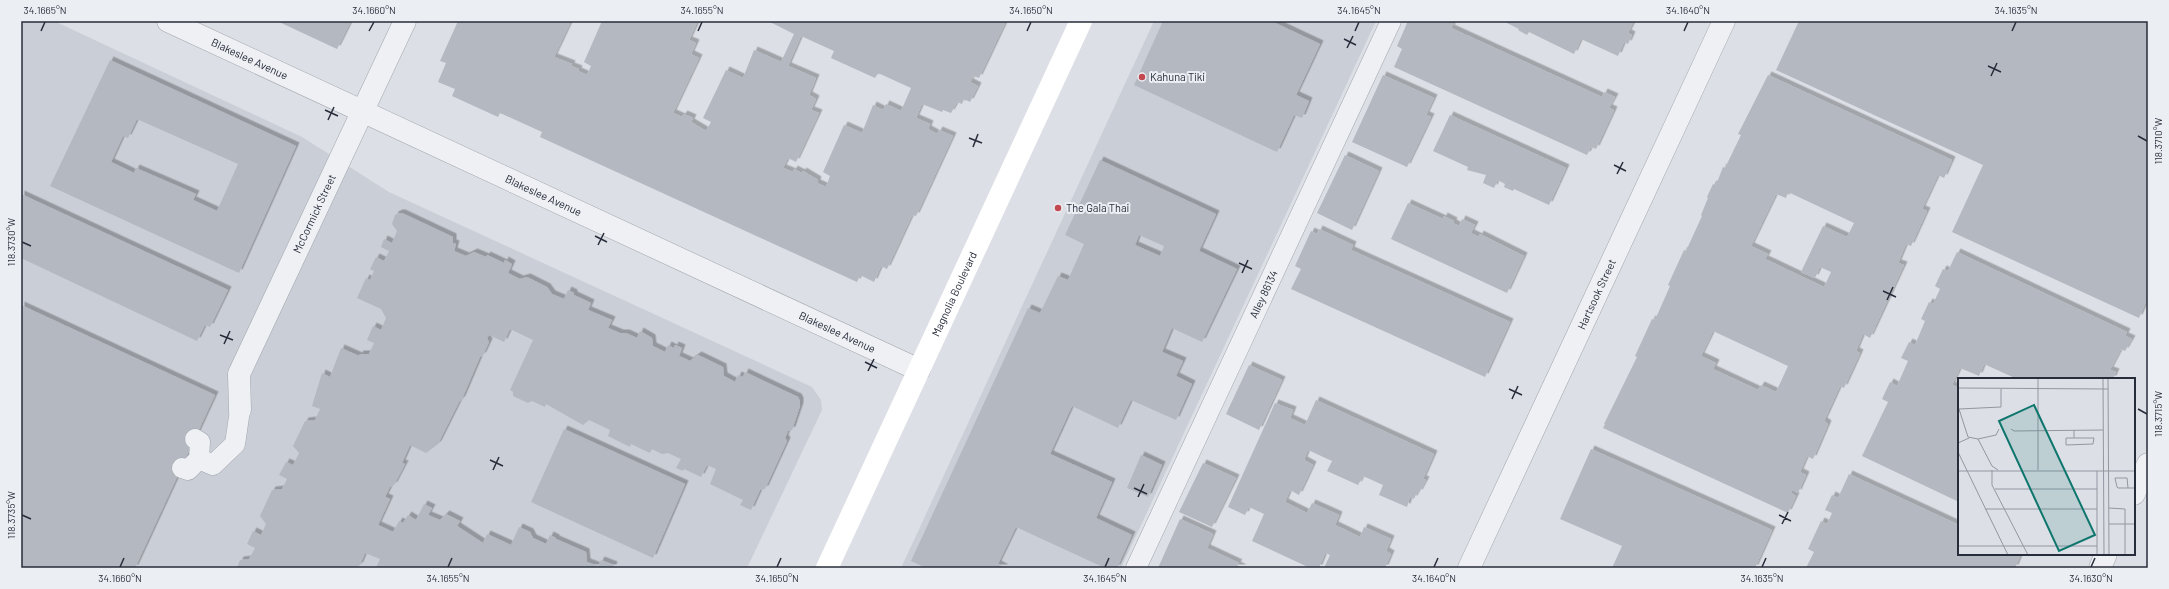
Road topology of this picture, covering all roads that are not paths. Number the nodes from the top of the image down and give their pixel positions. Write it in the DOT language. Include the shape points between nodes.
graph roads {
  1 [pos="168,21"];
  2 [pos="405,21"];
  3 [pos="1081,21"];
  4 [pos="1391,21"];
  5 [pos="1724,21"];
  6 [pos="362,112"];
  7 [pos="919,370"];
  8 [pos="240,410"];
  9 [pos="195,439"];
  10 [pos="2148,464"];
  11 [pos="2135,492"];
  12 [pos="2106,555"];
  13 [pos="827,568"];
  14 [pos="1136,568"];
  15 [pos="1469,568"];
  16 [pos="2100,568"];
  1 -- 6 [label="street, Blakeslee Avenue"];
  2 -- 6 [label="street, McCormick Street"];
  3 -- 7 [label="main road, Magnolia Boulevard"];
  4 -- 14 [label="lane, Alley 86134"];
  5 -- 15 [label="street, Hartsook Street"];
  6 -- 7 [label="street, Blakeslee Avenue"];
  6 -- 8 [label="street, McCormick Street" via="239,374"];
  7 -- 13 [label="main road, Magnolia Boulevard"];
  8 -- 9 [label="lane" via="234,444 213,465 190,464 200,442"];
  10 -- 11 [label="street"];
  12 -- 16 [label="street"];
}
